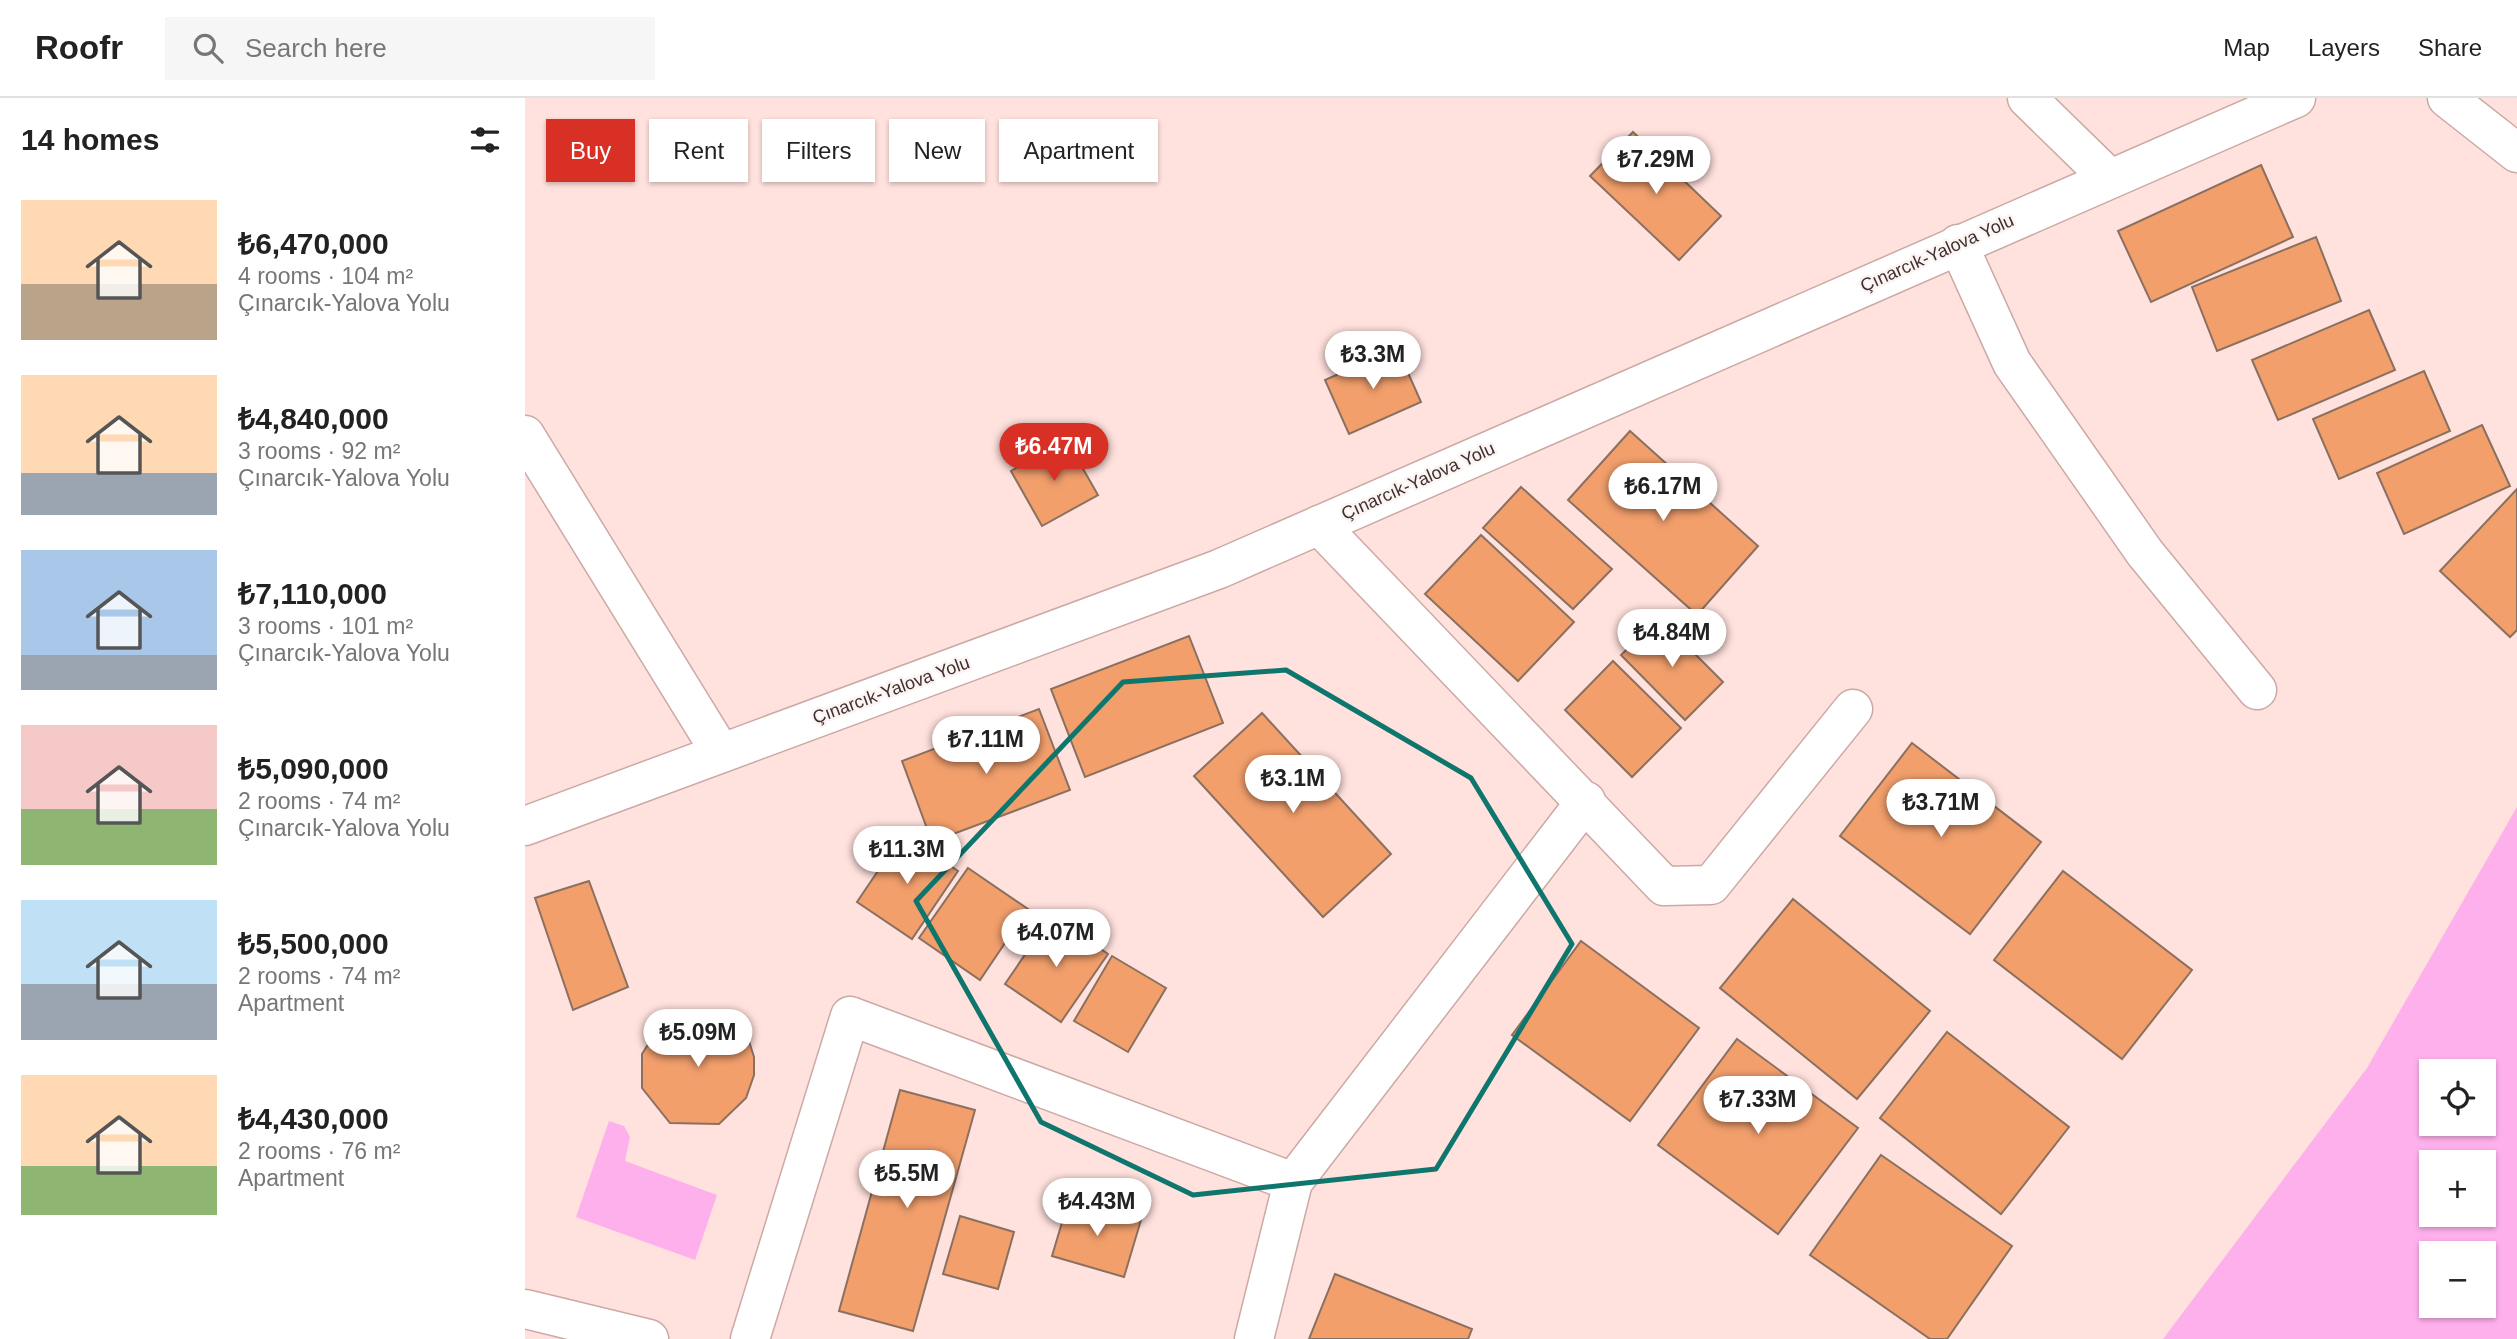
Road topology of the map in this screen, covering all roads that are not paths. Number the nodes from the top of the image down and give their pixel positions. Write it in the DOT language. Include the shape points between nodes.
graph roads {
  1 [pos="2027,98"];
  2 [pos="2296,98"];
  3 [pos="2447,98"];
  4 [pos="2517,153"];
  5 [pos="2109,177"];
  6 [pos="1958,244"];
  7 [pos="525,435"];
  8 [pos="1319,525"];
  9 [pos="2257,690"];
  10 [pos="1853,709"];
  11 [pos="721,753"];
  12 [pos="1586,801"];
  13 [pos="525,825"];
  14 [pos="1293,1182"];
  15 [pos="525,1309"];
  16 [pos="649,1339"];
  17 [pos="750,1339"];
  18 [pos="1254,1339"];
  1 -- 5 [label="street"];
  2 -- 5 [label="street, Çınarcık-Yalova Yolu"];
  3 -- 4 [label="street"];
  5 -- 6 [label="street, Çınarcık-Yalova Yolu"];
  6 -- 8 [label="street, Çınarcık-Yalova Yolu"];
  6 -- 9 [label="street" via="2012,363 2145,553"];
  7 -- 11 [label="street"];
  8 -- 11 [label="street, Çınarcık-Yalova Yolu" via="1219,569"];
  8 -- 12 [label="street"];
  10 -- 12 [label="street" via="1711,885 1664,886"];
  11 -- 13 [label="street, Çınarcık-Yalova Yolu"];
  12 -- 14 [label="street"];
  14 -- 17 [label="street" via="850,1016"];
  14 -- 18 [label="street"];
  15 -- 16 [label="street"];
}
